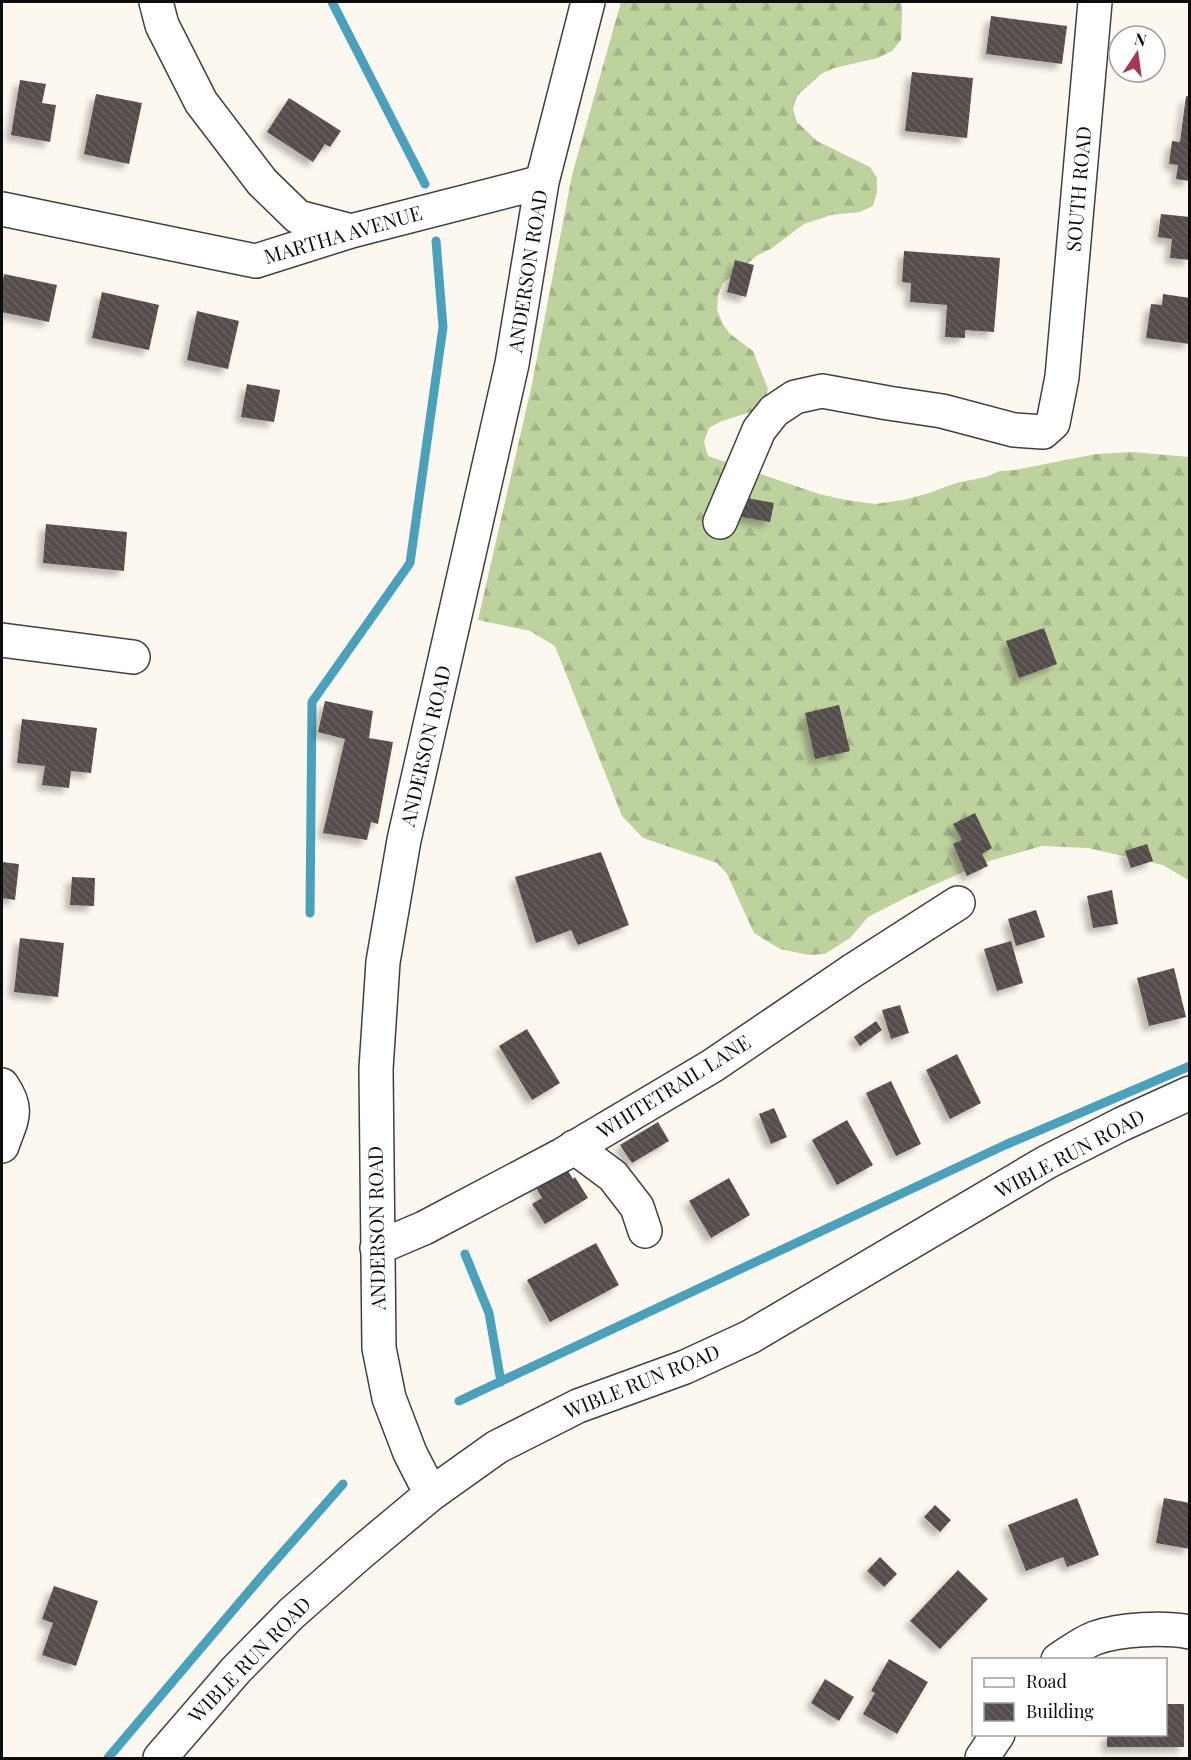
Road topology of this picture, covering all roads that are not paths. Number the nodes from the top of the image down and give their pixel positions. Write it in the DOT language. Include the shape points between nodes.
graph roads {
  1 [pos="588,2"];
  2 [pos="1095,2"];
  3 [pos="159,14"];
  4 [pos="542,182"];
  5 [pos="2,209"];
  6 [pos="351,231"];
  7 [pos="720,522"];
  8 [pos="2,640"];
  9 [pos="133,657"];
  10 [pos="958,903"];
  11 [pos="2,1085"];
  12 [pos="1190,1093"];
  13 [pos="2,1146"];
  14 [pos="574,1147"];
  15 [pos="645,1231"];
  16 [pos="377,1248"];
  17 [pos="431,1494"];
  18 [pos="1190,1632"];
  19 [pos="1060,1658"];
  20 [pos="997,1736"];
  21 [pos="160,1758"];
  22 [pos="982,1758"];
  1 -- 4 [label="street, ANDERSON ROAD"];
  2 -- 7 [label="street, SOUTH ROAD" via="1062,377 1053,423 1043,432 1014,430 942,411 822,391 795,397 774,411 759,430"];
  3 -- 6 [label="street" via="201,102 262,182 298,217"];
  4 -- 6 [label="street, MARTHA AVENUE"];
  4 -- 16 [label="street, ANDERSON ROAD" via="512,364 404,840 383,962 376,1069"];
  5 -- 6 [label="street, MARTHA AVENUE" via="256,261"];
  8 -- 9 [label="street"];
  10 -- 14 [label="street, WHITETRAIL LANE" via="712,1066"];
  11 -- 13 [label="street" via="14,1110"];
  12 -- 17 [label="street, WIBLE RUN ROAD" via="1047,1162 750,1337 535,1426 496,1447"];
  14 -- 15 [label="street" via="613,1176 637,1207"];
  14 -- 16 [label="street, WHITETRAIL LANE" via="424,1228"];
  16 -- 17 [label="street, ANDERSON ROAD" via="378,1348 388,1398"];
  17 -- 21 [label="street, WIBLE RUN ROAD" via="291,1614"];
  18 -- 19 [label="street" via="1131,1630 1096,1638"];
  20 -- 22 [label="street"];
}
